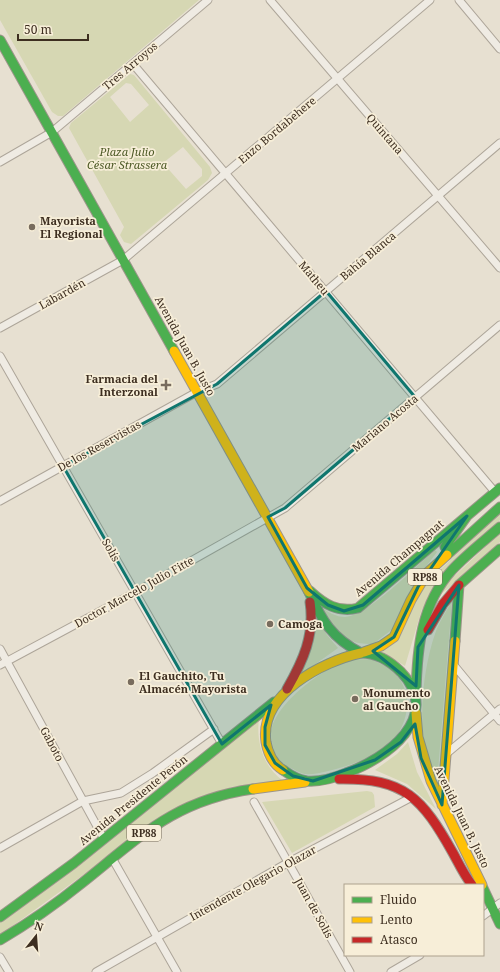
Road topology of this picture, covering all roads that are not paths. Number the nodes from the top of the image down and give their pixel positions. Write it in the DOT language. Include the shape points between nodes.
graph roads {
  1 [pos="208,0"];
  2 [pos="270,0"];
  3 [pos="430,0"];
  4 [pos="459,0"];
  5 [pos="0,40"];
  6 [pos="500,49"];
  7 [pos="133,64"];
  8 [pos="337,79"];
  9 [pos="52,132"];
  10 [pos="500,143"];
  11 [pos="0,162"];
  12 [pos="226,174"];
  13 [pos="438,196"];
  14 [pos="123,260"];
  15 [pos="500,268"];
  16 [pos="326,292"];
  17 [pos="500,326"];
  18 [pos="0,328"];
  19 [pos="0,356"];
  20 [pos="217,384"];
  21 [pos="197,392"];
  22 [pos="415,397"];
  23 [pos="63,466"];
  24 [pos="498,490"];
  25 [pos="0,501"];
  26 [pos="500,507"];
  27 [pos="467,516"];
  28 [pos="268,517"];
  29 [pos="500,527"];
  30 [pos="500,549"];
  31 [pos="427,573"];
  32 [pos="459,585"];
  33 [pos="307,588"];
  34 [pos="136,592"];
  35 [pos="418,648"];
  36 [pos="0,649"];
  37 [pos="362,652"];
  38 [pos="7,661"];
  39 [pos="453,664"];
  40 [pos="0,665"];
  41 [pos="282,695"];
  42 [pos="416,699"];
  43 [pos="500,709"];
  44 [pos="416,712"];
  45 [pos="494,714"];
  46 [pos="500,721"];
  47 [pos="214,729"];
  48 [pos="222,744"];
  49 [pos="446,754"];
  50 [pos="323,780"];
  51 [pos="313,781"];
  52 [pos="412,797"];
  53 [pos="83,801"];
  54 [pos="254,802"];
  55 [pos="442,805"];
  56 [pos="104,839"];
  57 [pos="0,848"];
  58 [pos="112,858"];
  59 [pos="289,862"];
  60 [pos="471,884"];
  61 [pos="482,884"];
  62 [pos="484,890"];
  63 [pos="484,900"];
  64 [pos="500,903"];
  65 [pos="492,910"];
  66 [pos="484,915"];
  67 [pos="0,917"];
  68 [pos="500,924"];
  69 [pos="158,938"];
  70 [pos="0,940"];
  71 [pos="0,956"];
  72 [pos="418,956"];
  73 [pos="9,972"];
  74 [pos="96,972"];
  75 [pos="177,972"];
  76 [pos="350,972"];
  77 [pos="391,972"];
  1 -- 7 [label="street, Tres Arroyos"];
  2 -- 8 [label="street, Quintana"];
  3 -- 8 [label="street, Enzo Bordabehere"];
  4 -- 6 [label="street"];
  5 -- 9 [label="main road, Avenida Juan B. Justo"];
  7 -- 9 [label="street, Tres Arroyos"];
  7 -- 12 [label="street, Matheu"];
  8 -- 12 [label="street, Enzo Bordabehere"];
  8 -- 13 [label="street, Quintana"];
  9 -- 11 [label="street, Tres Arroyos"];
  9 -- 14 [label="main road, Avenida Juan B. Justo"];
  10 -- 13 [label="street, Bahía Blanca"];
  12 -- 14 [label="street, Enzo Bordabehere"];
  12 -- 16 [label="street, Matheu"];
  13 -- 15 [label="street, Quintana"];
  13 -- 16 [label="street, Bahía Blanca"];
  14 -- 18 [label="street, Labardén"];
  14 -- 21 [label="main road, Avenida Juan B. Justo"];
  16 -- 20 [label="street, Bahía Blanca"];
  16 -- 22 [label="street, Matheu"];
  17 -- 22 [label="street, Mariano Acosta"];
  19 -- 23 [label="street, Solís"];
  20 -- 21 [label="street, De los Reservistas"];
  21 -- 23 [label="street, De los Reservistas"];
  21 -- 28 [label="main road, Avenida Juan B. Justo"];
  22 -- 24 [label="street, Matheu"];
  22 -- 28 [label="street, Mariano Acosta" via="285,508"];
  23 -- 25 [label="street, De los Reservistas"];
  23 -- 34 [label="street, Solís"];
  24 -- 27 [label="main road, Avenida Champagnat"];
  26 -- 31 [label="main road, RP88"];
  27 -- 31 [label="main road"];
  27 -- 33 [label="main road, Avenida Champagnat" via="358,608 350,611 336,609"];
  28 -- 33 [label="main road, Avenida Juan B. Justo"];
  28 -- 34 [label="street, Doctor Marcelo Julio Fitte"];
  29 -- 35 [label="main road, RP88" via="456,566 439,585 427,614"];
  30 -- 32 [label="main road"];
  31 -- 37 [label="main road, RP88" via="394,637 381,646"];
  32 -- 35 [label="main road" via="443,604"];
  32 -- 39 [label="main road"];
  33 -- 37 [label="main road, Avenida Juan B. Justo" via="330,632 344,645"];
  33 -- 41 [label="main road" via="312,607 309,643 301,663"];
  34 -- 38 [label="street, Doctor Marcelo Julio Fitte"];
  34 -- 47 [label="street, Solís"];
  35 -- 42 [label="main road, RP88"];
  36 -- 38 [label="street, Gaboto"];
  37 -- 41 [label="main road, RP88" via="331,661"];
  37 -- 42 [label="main road, RP88" via="383,658 398,669 410,682"];
  38 -- 40 [label="street, Doctor Marcelo Julio Fitte"];
  38 -- 53 [label="street, Gaboto"];
  39 -- 45 [label="street"];
  39 -- 49 [label="main road"];
  41 -- 48 [label="main road, Avenida Presidente Perón / RP88"];
  41 -- 51 [label="main road, RP88" via="272,709 265,727 267,752 287,774"];
  42 -- 44 [label="main road, RP88"];
  43 -- 45 [label="street"];
  44 -- 50 [label="main road, RP88" via="405,737 392,750 369,764"];
  44 -- 55 [label="main road, Avenida Juan B. Justo" via="416,734 421,758 431,786"];
  45 -- 46 [label="street"];
  45 -- 49 [label="street"];
  47 -- 48 [label="street, Solís"];
  47 -- 53 [label="street" via="121,793"];
  48 -- 56 [label="main road, Avenida Presidente Perón / RP88"];
  49 -- 55 [label="main road"];
  50 -- 51 [label="main road, RP88"];
  50 -- 52 [label="main road, Avenida Juan B. Justo" via="374,778 394,785"];
  51 -- 58 [label="main road, RP88" via="233,791 194,803 166,818"];
  52 -- 59 [label="street, Intendente Olegario Olazar"];
  52 -- 60 [label="main road, Avenida Juan B. Justo" via="432,817"];
  53 -- 56 [label="street, Gaboto"];
  53 -- 57 [label="street"];
  54 -- 59 [label="street, Juan de Solís"];
  55 -- 61 [label="main road, Avenida Juan B. Justo"];
  56 -- 67 [label="main road, Avenida Presidente Perón / RP88"];
  58 -- 69 [label="street"];
  58 -- 70 [label="main road, RP88" via="53,906"];
  59 -- 69 [label="street, Intendente Olegario Olazar"];
  59 -- 76 [label="street, Juan de Solís"];
  62 -- 65 [label="main road"];
  63 -- 65 [label="main road"];
  64 -- 65 [label="street"];
  65 -- 66 [label="street"];
  65 -- 68 [label="main road"];
  69 -- 74 [label="street, Intendente Olegario Olazar"];
  69 -- 75 [label="street"];
  71 -- 73 [label="street"];
  72 -- 77 [label="street"];
}
